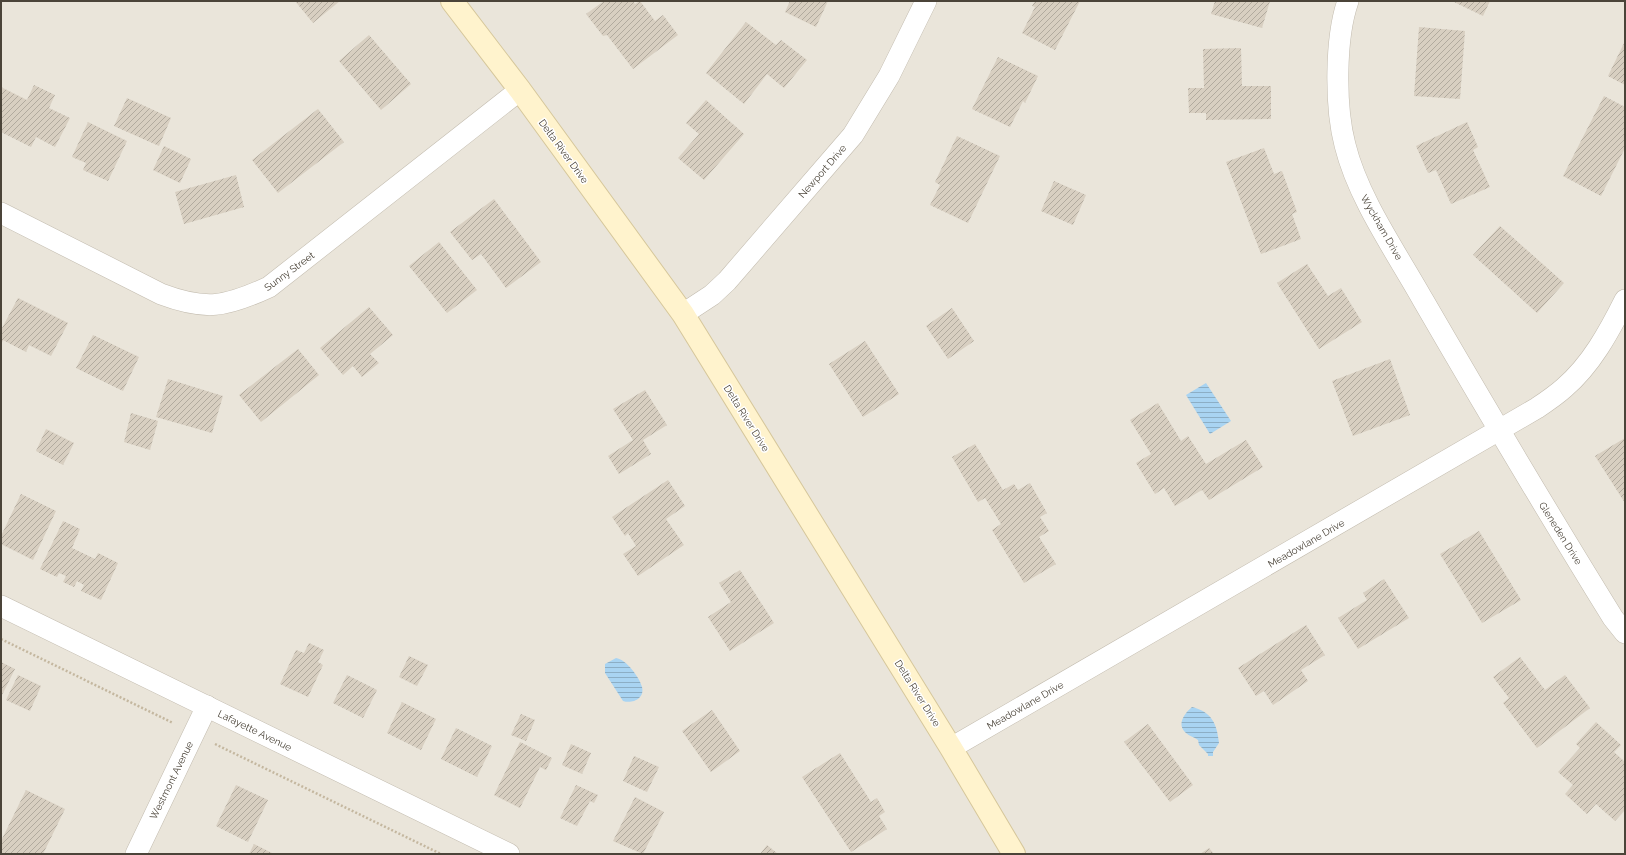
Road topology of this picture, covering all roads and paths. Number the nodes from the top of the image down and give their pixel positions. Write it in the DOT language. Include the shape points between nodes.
graph roads {
  1 [pos="452,1"];
  2 [pos="926,1"];
  3 [pos="1348,1"];
  4 [pos="520,90"];
  5 [pos="1,214"];
  6 [pos="1625,300"];
  7 [pos="683,314"];
  8 [pos="1499,432"];
  9 [pos="1,606"];
  10 [pos="1625,633"];
  11 [pos="1,639"];
  12 [pos="207,706"];
  13 [pos="194,733"];
  14 [pos="951,748"];
  15 [pos="483,848"];
  16 [pos="136,854"];
  17 [pos="441,854"];
  18 [pos="508,854"];
  19 [pos="1014,854"];
  1 -- 4 [label="street, Delta River Drive"];
  2 -- 7 [label="street, Newport Drive" via="889,76 853,134 728,281"];
  3 -- 8 [label="street, Wyckham Drive" via="1339,54 1338,98 1345,145 1357,182"];
  4 -- 5 [label="street, Sunny Street" via="269,287 242,300 210,306 183,302 161,294"];
  4 -- 7 [label="street, Delta River Drive"];
  6 -- 8 [label="street, Meadowlane Drive" via="1611,328 1588,363 1564,388"];
  7 -- 14 [label="street, Delta River Drive"];
  8 -- 10 [label="street, Gleneden Drive" via="1613,618"];
  8 -- 14 [label="street, Meadowlane Drive"];
  9 -- 12 [label="street, Lafayette Avenue"];
  11 -- 13 [label="path"];
  12 -- 13 [label="street, Westmont Avenue"];
  12 -- 15 [label="street, Lafayette Avenue"];
  13 -- 16 [label="street, Westmont Avenue"];
  13 -- 17 [label="path"];
  14 -- 19 [label="street, Delta River Drive"];
  15 -- 18 [label="street, Lafayette Avenue"];
}
